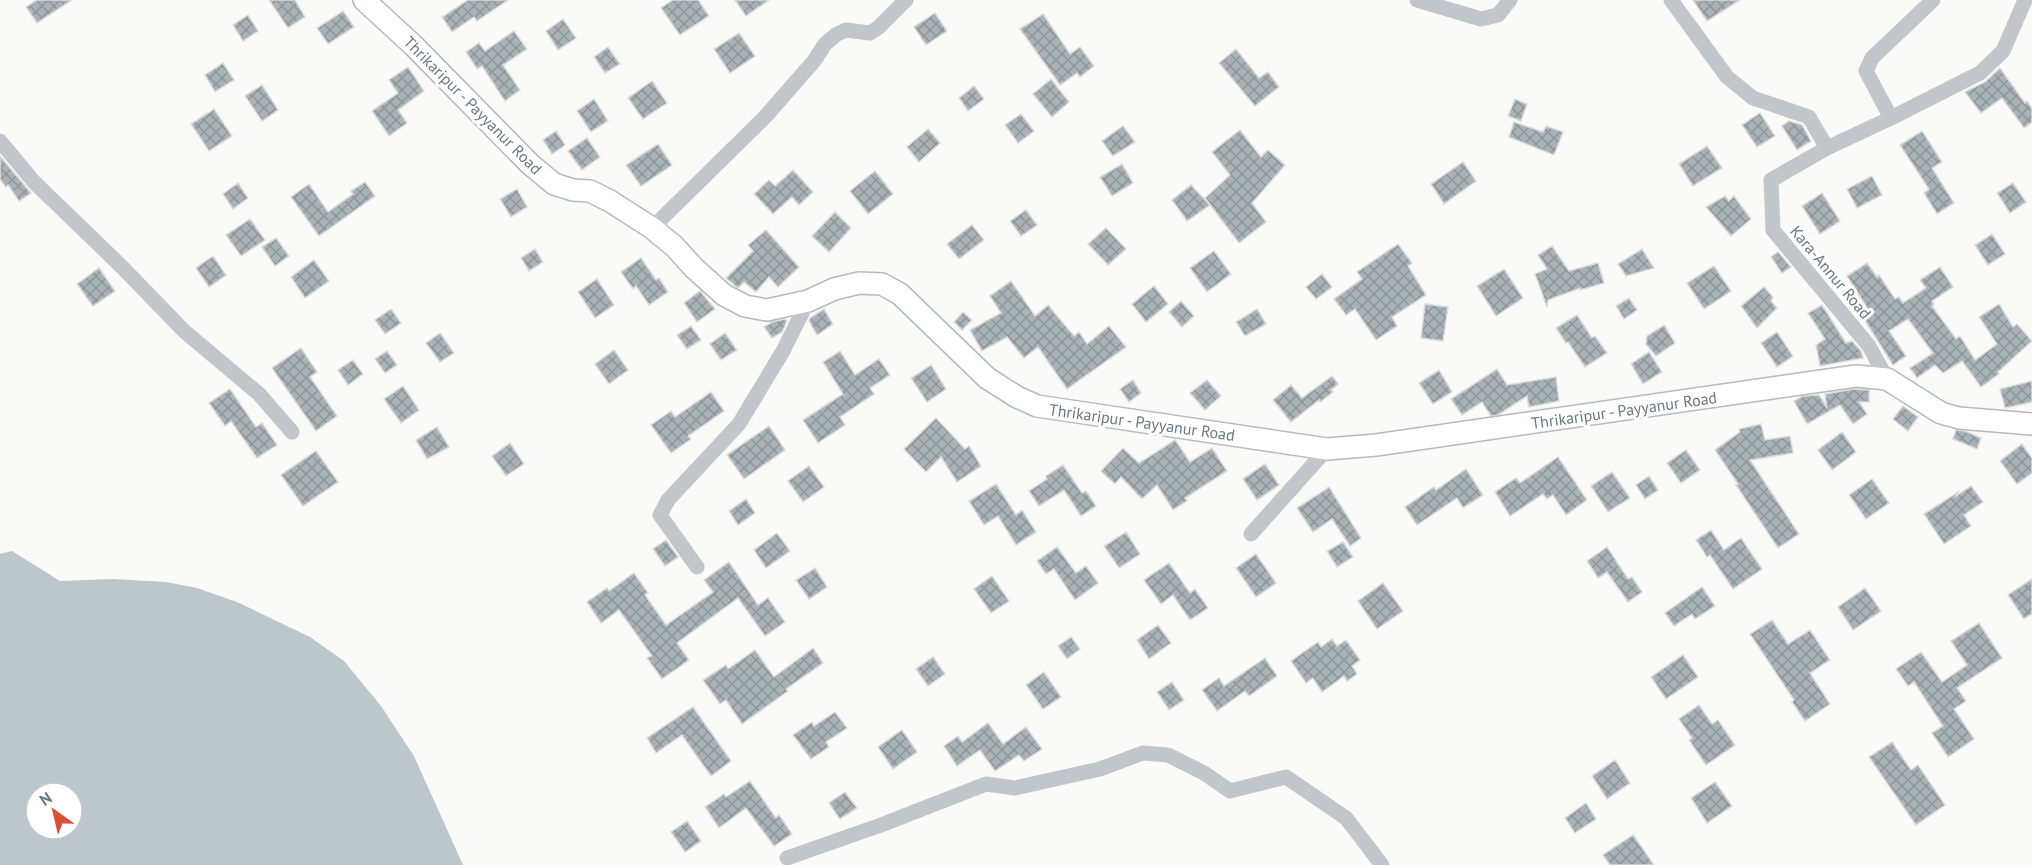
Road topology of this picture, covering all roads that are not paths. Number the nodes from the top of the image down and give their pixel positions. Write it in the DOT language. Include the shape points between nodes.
graph roads {
  1 [pos="364,0"];
  2 [pos="906,0"];
  3 [pos="1417,0"];
  4 [pos="1510,0"];
  5 [pos="1671,0"];
  6 [pos="1933,0"];
  7 [pos="2025,0"];
  8 [pos="1892,118"];
  9 [pos="0,141"];
  10 [pos="1827,148"];
  11 [pos="652,228"];
  12 [pos="808,301"];
  13 [pos="1887,379"];
  14 [pos="2032,424"];
  15 [pos="292,432"];
  16 [pos="1327,449"];
  17 [pos="1251,534"];
  18 [pos="697,567"];
  19 [pos="787,858"];
  20 [pos="1382,865"];
  1 -- 11 [label="main road, Thrikaripur - Payyanur Road" via="554,184 590,191"];
  2 -- 11 [label="street" via="870,33 846,30 825,44 765,117"];
  3 -- 4 [label="street" via="1481,19 1498,15"];
  5 -- 10 [label="street" via="1727,77 1753,98 1809,117"];
  6 -- 8 [label="street" via="1872,58 1866,71"];
  7 -- 8 [label="street, Kara-Annur Road" via="2003,51 1980,73"];
  8 -- 10 [label="street, Kara-Annur Road"];
  9 -- 15 [label="street" via="34,182 184,331 259,394"];
  10 -- 13 [label="street, Kara-Annur Road" via="1771,180 1773,230 1869,346"];
  11 -- 12 [label="main road, Thrikaripur - Payyanur Road" via="724,295 745,306 767,310"];
  12 -- 16 [label="main road, Thrikaripur - Payyanur Road" via="859,283 882,284 900,294 987,378 1037,406"];
  12 -- 18 [label="street" via="739,424 668,500 660,515"];
  13 -- 14 [label="main road, Thrikaripur - Payyanur Road" via="1941,413"];
  13 -- 16 [label="main road, Thrikaripur - Payyanur Road" via="1856,376"];
  16 -- 17 [label="street"];
  19 -- 20 [label="street" via="986,784 1015,788 1100,769 1143,753 1168,755 1230,791 1286,777 1346,818"];
}
